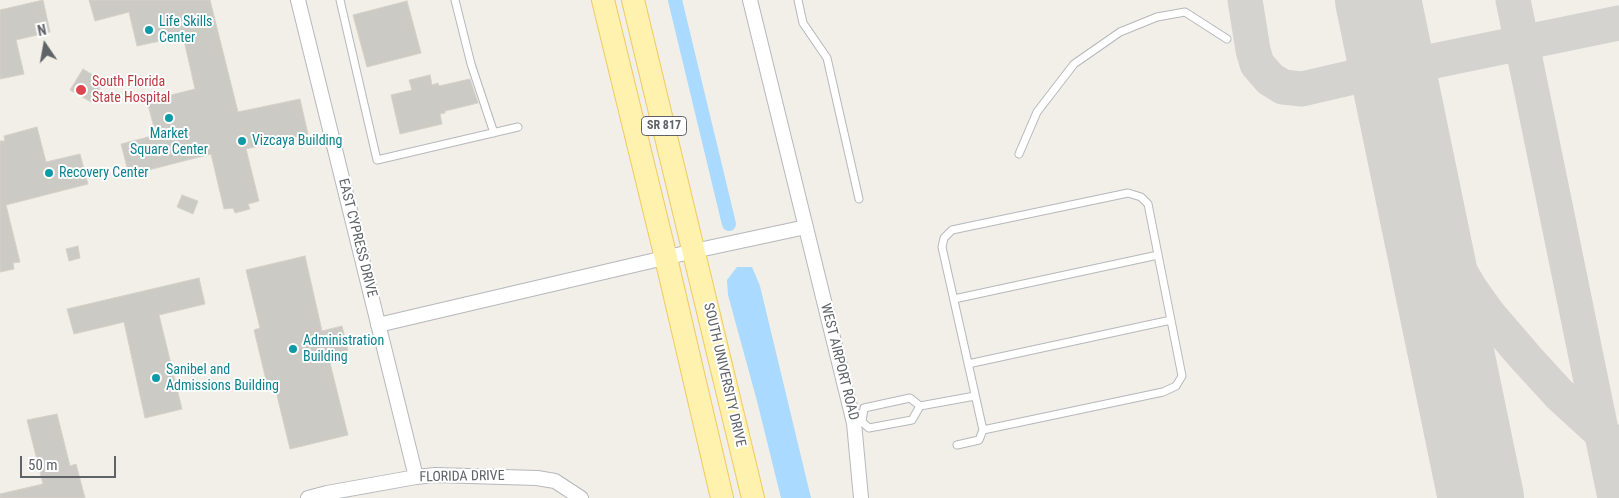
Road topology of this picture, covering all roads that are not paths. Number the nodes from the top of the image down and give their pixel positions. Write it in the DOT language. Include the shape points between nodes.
graph roads {
  1 [pos="298,0"];
  2 [pos="340,0"];
  3 [pos="455,0"];
  4 [pos="602,0"];
  5 [pos="633,0"];
  6 [pos="750,0"];
  7 [pos="798,0"];
  8 [pos="1227,39"];
  9 [pos="518,127"];
  10 [pos="494,133"];
  11 [pos="1019,154"];
  12 [pos="859,199"];
  13 [pos="806,227"];
  14 [pos="694,251"];
  15 [pos="1158,255"];
  16 [pos="666,258"];
  17 [pos="954,299"];
  18 [pos="1171,320"];
  19 [pos="378,325"];
  20 [pos="968,364"];
  21 [pos="975,396"];
  22 [pos="920,406"];
  23 [pos="858,423"];
  24 [pos="983,430"];
  25 [pos="957,445"];
  26 [pos="416,476"];
  27 [pos="308,498"];
  28 [pos="581,498"];
  29 [pos="722,498"];
  30 [pos="753,498"];
  31 [pos="860,498"];
  1 -- 19 [label="street, EAST CYPRESS DRIVE"];
  2 -- 10 [label="lane" via="377,160"];
  3 -- 10 [label="lane" via="471,64"];
  4 -- 16 [label="main road, SR 817"];
  5 -- 14 [label="main road, SOUTH UNIVERSITY DRIVE / SR 817"];
  6 -- 13 [label="street, WEST AIRPORT ROAD"];
  7 -- 12 [label="lane" via="803,23 827,58"];
  8 -- 11 [label="lane" via="1185,12 1157,17 1120,32 1074,64 1037,112"];
  9 -- 10 [label="lane"];
  13 -- 14 [label="street"];
  13 -- 23 [label="street, WEST AIRPORT ROAD"];
  14 -- 16 [label="street"];
  14 -- 30 [label="main road, SOUTH UNIVERSITY DRIVE / SR 817"];
  15 -- 17 [label="lane"];
  15 -- 17 [label="lane" via="1148,204 1141,196 1128,193 952,230 944,238 942,247"];
  15 -- 18 [label="lane"];
  16 -- 19 [label="street"];
  16 -- 29 [label="main road, SR 817"];
  17 -- 20 [label="lane"];
  18 -- 20 [label="lane"];
  18 -- 24 [label="lane" via="1182,376 1176,386 1163,392"];
  19 -- 26 [label="street, EAST CYPRESS DRIVE"];
  20 -- 21 [label="lane"];
  21 -- 22 [label="lane"];
  21 -- 24 [label="lane"];
  22 -- 23 [label="lane" via="912,420 869,428"];
  22 -- 23 [label="lane" via="910,398 864,408"];
  23 -- 31 [label="street, WEST AIRPORT ROAD"];
  24 -- 25 [label="lane" via="979,440"];
  26 -- 27 [label="street, FLORIDA DRIVE"];
  26 -- 28 [label="street, FLORIDA DRIVE" via="537,478 555,481"];
}
